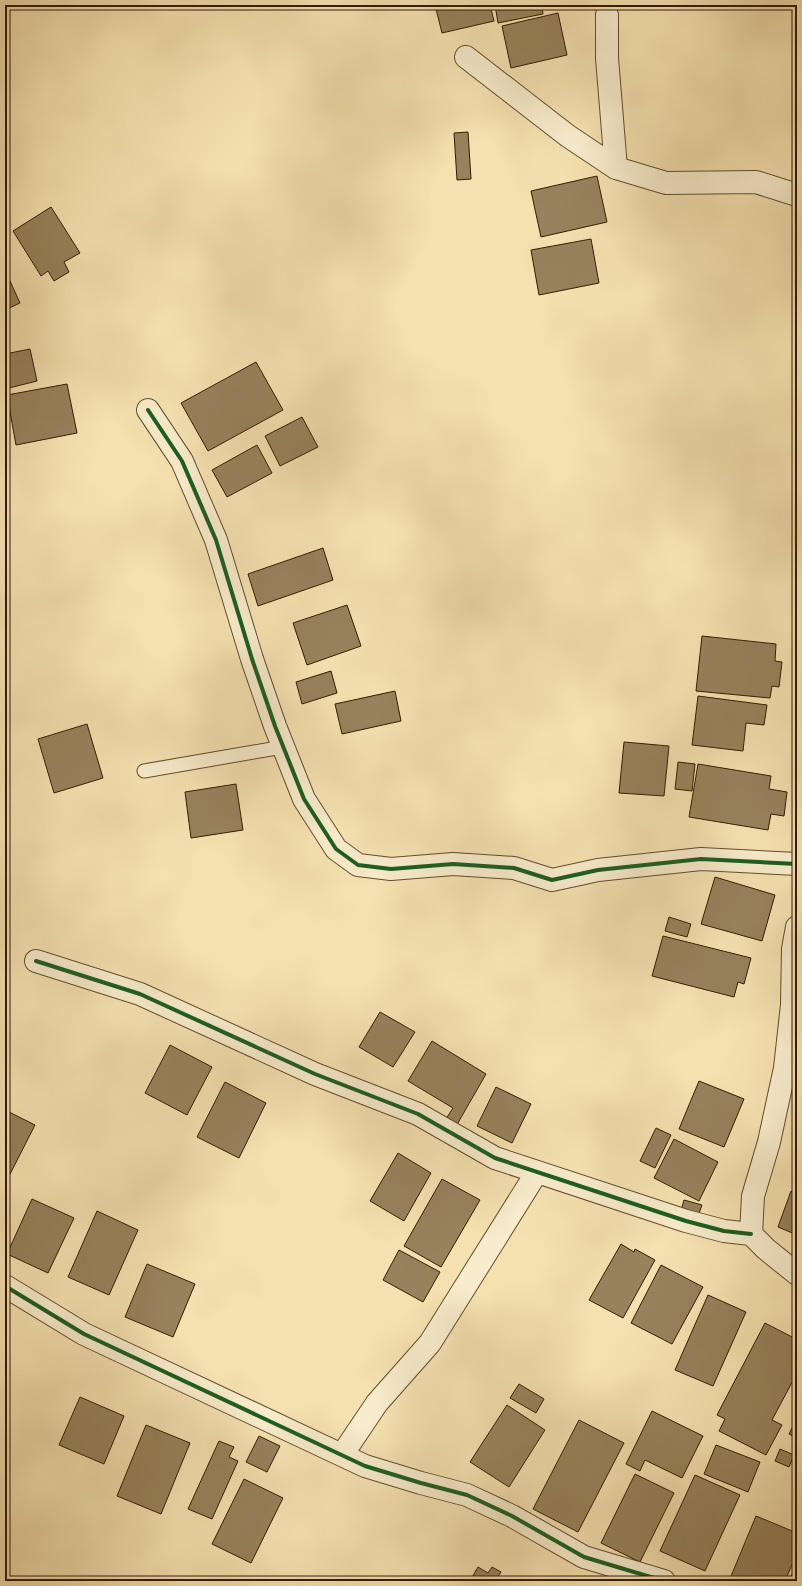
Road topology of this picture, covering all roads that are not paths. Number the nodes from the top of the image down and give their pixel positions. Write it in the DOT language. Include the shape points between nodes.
graph roads {
  1 [pos="606,15"];
  2 [pos="466,57"];
  3 [pos="616,168"];
  4 [pos="797,195"];
  5 [pos="148,410"];
  6 [pos="283,748"];
  7 [pos="144,771"];
  8 [pos="797,864"];
  9 [pos="797,927"];
  10 [pos="36,961"];
  11 [pos="537,1172"];
  12 [pos="751,1234"];
  13 [pos="797,1274"];
  14 [pos="5,1286"];
  15 [pos="342,1455"];
  16 [pos="664,1581"];
  1 -- 3 [label="street"];
  2 -- 3 [label="street" via="568,136"];
  3 -- 4 [label="street" via="666,184 756,182"];
  5 -- 6 [label="street" via="182,461 216,540 252,659"];
  6 -- 7 [label="lane"];
  6 -- 8 [label="street" via="304,799 336,849 358,865 391,869 454,864 514,868 552,880 598,870 701,859"];
  9 -- 12 [label="street" via="785,1068 769,1142 753,1196"];
  10 -- 11 [label="street" via="140,994 315,1074 418,1114 495,1158"];
  11 -- 12 [label="street" via="686,1221 724,1231"];
  11 -- 15 [label="street" via="430,1343 377,1403"];
  12 -- 13 [label="street"];
  14 -- 15 [label="street" via="84,1334"];
  15 -- 16 [label="street" via="365,1466 467,1494 584,1557"];
}
